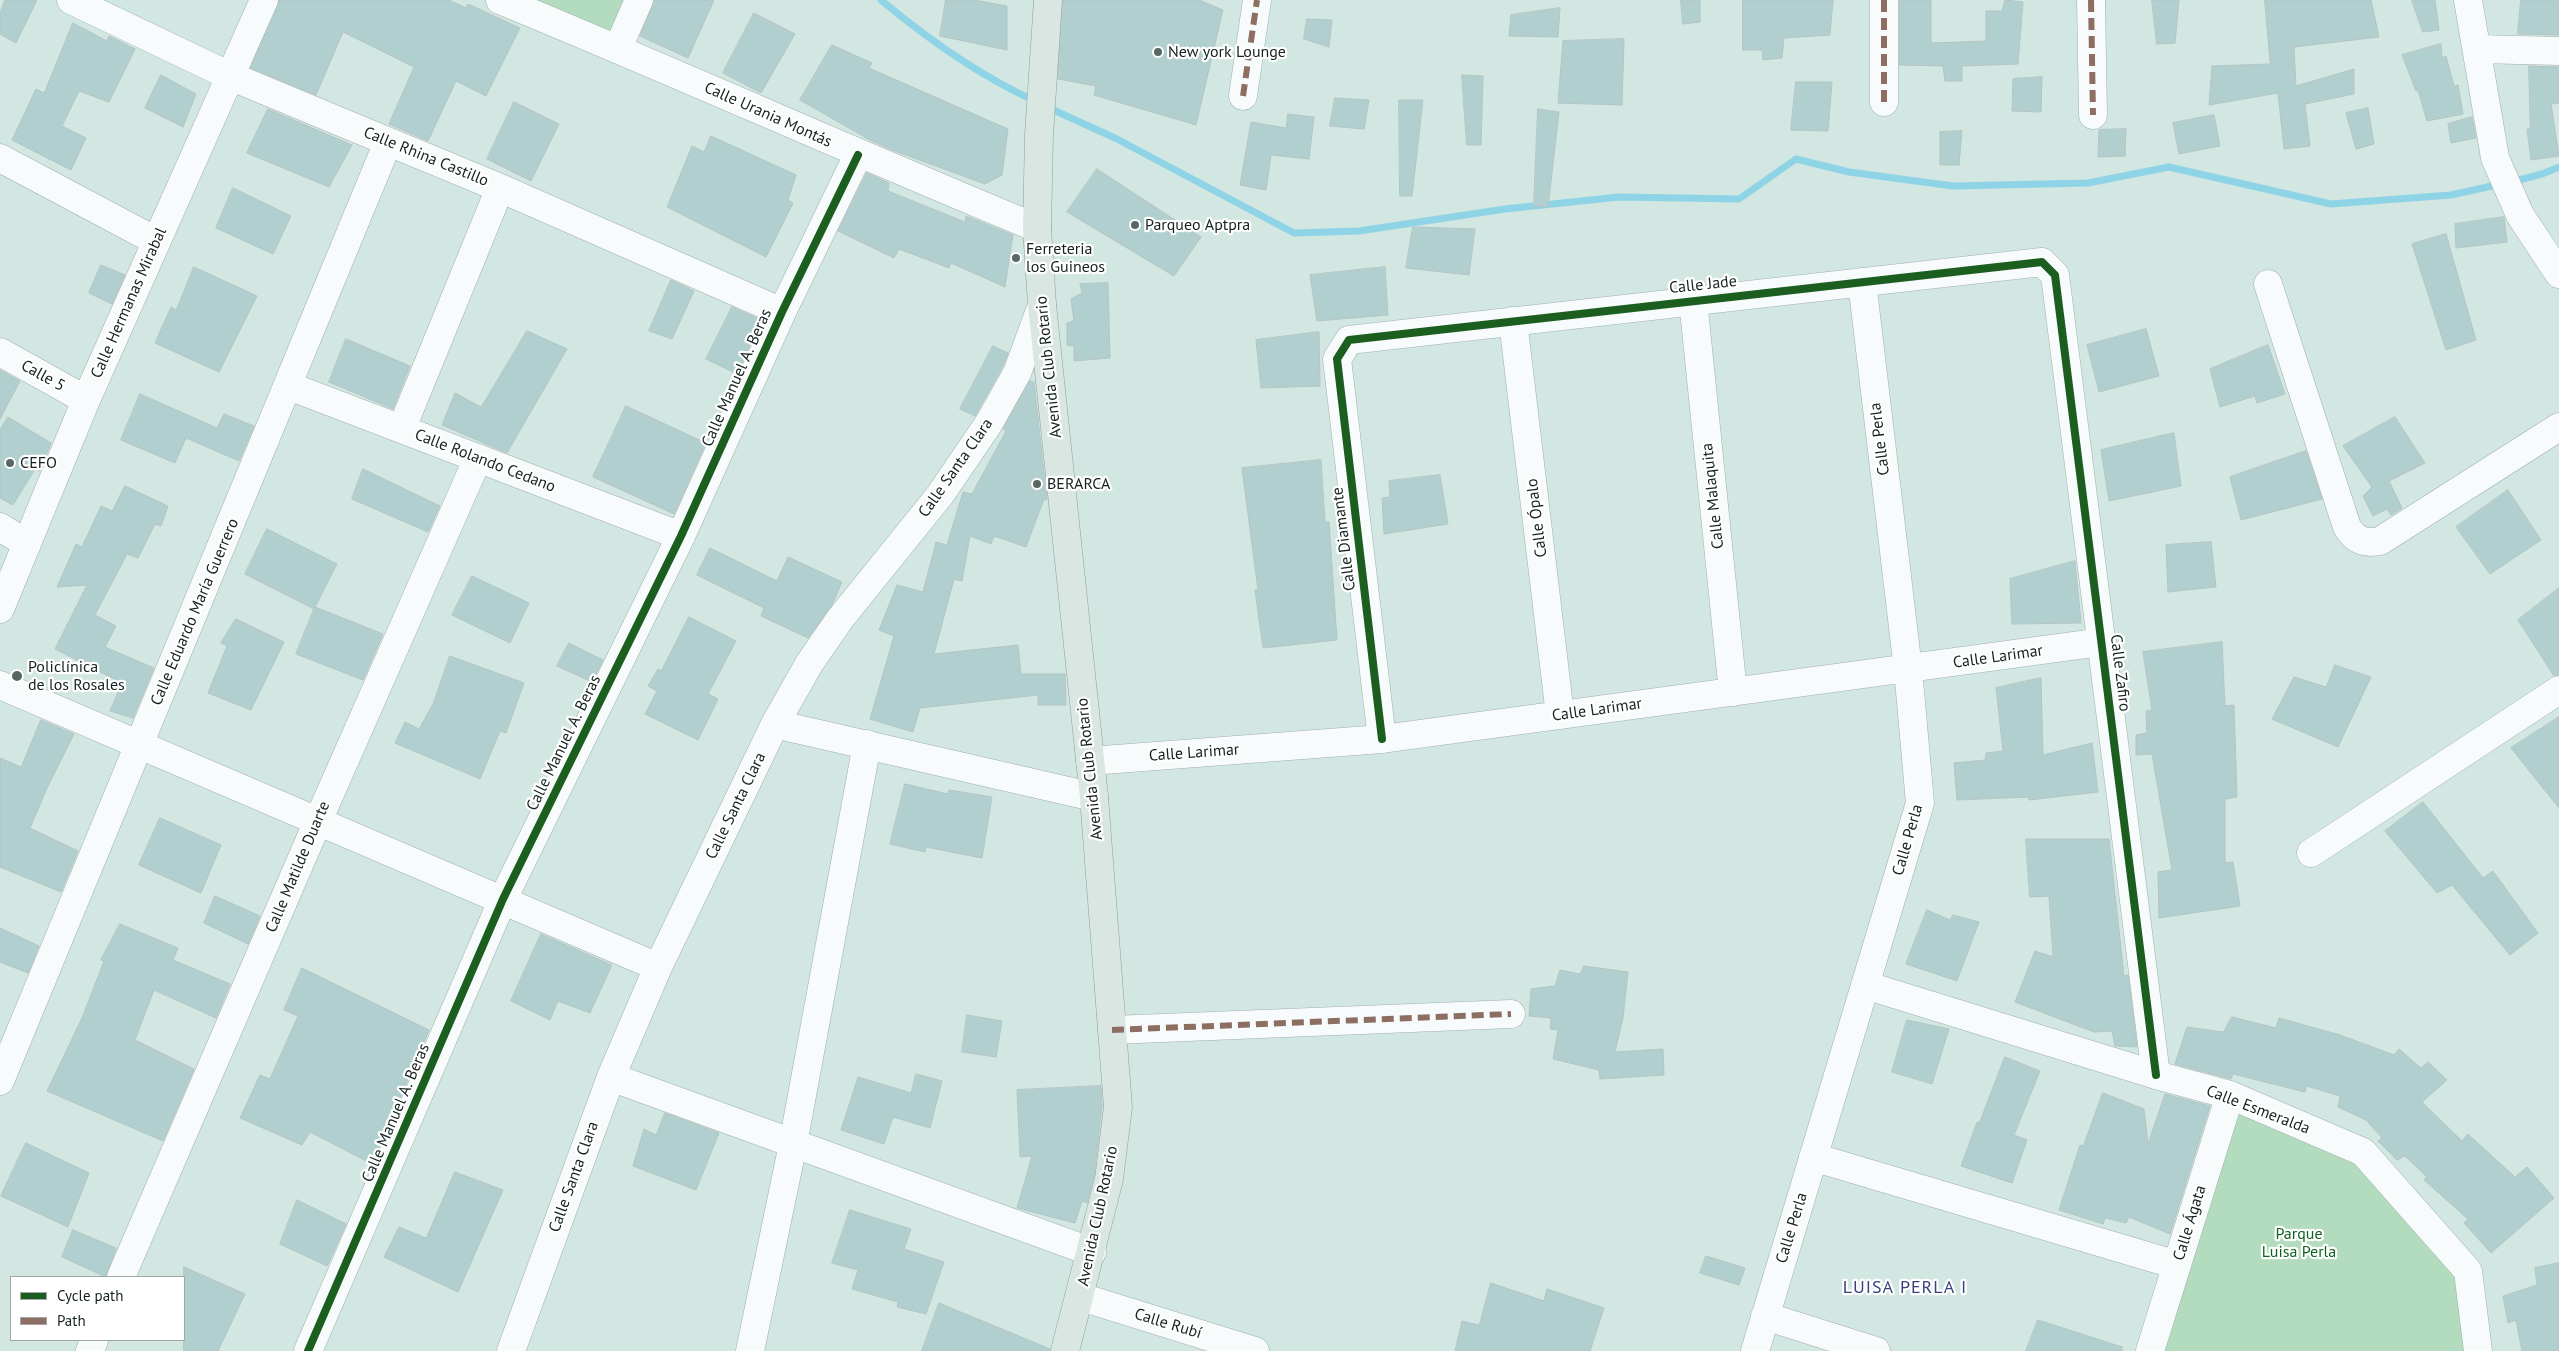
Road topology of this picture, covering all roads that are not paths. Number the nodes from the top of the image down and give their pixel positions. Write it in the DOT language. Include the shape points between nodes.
graph roads {
  1 [pos="71,0"];
  2 [pos="264,0"];
  3 [pos="500,0"];
  4 [pos="639,0"];
  5 [pos="1048,0"];
  6 [pos="1257,0"];
  7 [pos="1884,0"];
  8 [pos="2091,0"];
  9 [pos="2468,0"];
  10 [pos="618,48"];
  11 [pos="2478,49"];
  12 [pos="2559,51"];
  13 [pos="230,76"];
  14 [pos="1242,96"];
  15 [pos="1884,102"];
  16 [pos="2093,115"];
  17 [pos="388,142"];
  18 [pos="858,155"];
  19 [pos="0,158"];
  20 [pos="500,188"];
  21 [pos="1037,228"];
  22 [pos="156,242"];
  23 [pos="2559,274"];
  24 [pos="2055,275"];
  25 [pos="1862,282"];
  26 [pos="2268,284"];
  27 [pos="1693,300"];
  28 [pos="1042,305"];
  29 [pos="782,312"];
  30 [pos="1513,321"];
  31 [pos="1349,340"];
  32 [pos="0,352"];
  33 [pos="289,386"];
  34 [pos="86,400"];
  35 [pos="2559,427"];
  36 [pos="402,428"];
  37 [pos="478,458"];
  38 [pos="0,527"];
  39 [pos="681,536"];
  40 [pos="27,544"];
  41 [pos="0,609"];
  42 [pos="2102,642"];
  43 [pos="1908,669"];
  44 [pos="0,685"];
  45 [pos="2559,690"];
  46 [pos="1734,692"];
  47 [pos="1560,715"];
  48 [pos="775,724"];
  49 [pos="1382,739"];
  50 [pos="867,744"];
  51 [pos="139,745"];
  52 [pos="1090,761"];
  53 [pos="1094,797"];
  54 [pos="318,821"];
  55 [pos="2311,853"];
  56 [pos="503,899"];
  57 [pos="658,967"];
  58 [pos="1865,984"];
  59 [pos="1511,1014"];
  60 [pos="1112,1030"];
  61 [pos="2156,1075"];
  62 [pos="611,1077"];
  63 [pos="0,1081"];
  64 [pos="2230,1095"];
  65 [pos="793,1144"];
  66 [pos="1813,1157"];
  67 [pos="1092,1252"];
  68 [pos="2177,1264"];
  69 [pos="121,1276"];
  70 [pos="1081,1297"];
  71 [pos="1765,1316"];
  72 [pos="308,1351"];
  73 [pos="511,1351"];
  74 [pos="750,1351"];
  75 [pos="1065,1351"];
  76 [pos="1255,1351"];
  77 [pos="1755,1351"];
  78 [pos="1876,1351"];
  79 [pos="2150,1351"];
  80 [pos="2478,1351"];
  1 -- 13 [label="street, Calle Rhina Castillo"];
  2 -- 13 [label="street, Calle Hermanas Mirabal"];
  3 -- 10 [label="street, Calle Urania Montás"];
  4 -- 10 [label="street"];
  5 -- 21 [label="main road, Avenida Club Rotario"];
  6 -- 14 [label="street"];
  7 -- 15 [label="street"];
  8 -- 16 [label="street"];
  9 -- 11 [label="street"];
  10 -- 18 [label="street, Calle Urania Montás"];
  11 -- 12 [label="street"];
  11 -- 23 [label="street" via="2495,158 2520,215"];
  13 -- 17 [label="street, Calle Rhina Castillo"];
  13 -- 22 [label="street, Calle Hermanas Mirabal"];
  17 -- 20 [label="street, Calle Rhina Castillo"];
  17 -- 33 [label="street, Calle Eduardo María Guerrero"];
  18 -- 21 [label="street, Calle Urania Montás"];
  18 -- 29 [label="street, Calle Manuel A. Beras"];
  19 -- 22 [label="street"];
  20 -- 29 [label="street, Calle Rhina Castillo"];
  20 -- 36 [label="street"];
  21 -- 28 [label="main road, Avenida Club Rotario"];
  22 -- 34 [label="street, Calle Hermanas Mirabal"];
  24 -- 25 [label="street, Calle Jade" via="2046,264 2034,261"];
  24 -- 42 [label="street, Calle Zafiro"];
  25 -- 27 [label="street, Calle Jade"];
  25 -- 43 [label="street, Calle Perla"];
  26 -- 35 [label="street" via="2347,527 2353,537 2362,542 2380,540"];
  27 -- 30 [label="street, Calle Jade"];
  27 -- 46 [label="street, Calle Malaquita"];
  28 -- 48 [label="street, Calle Santa Clara" via="1017,373 989,423 940,495 835,626"];
  28 -- 52 [label="main road, Avenida Club Rotario"];
  29 -- 39 [label="street, Calle Manuel A. Beras"];
  30 -- 31 [label="street, Calle Jade"];
  30 -- 47 [label="street, Calle Ópalo"];
  31 -- 49 [label="street, Calle Diamante" via="1337,359"];
  32 -- 34 [label="street, Calle 5"];
  33 -- 36 [label="street, Calle Rolando Cedano"];
  33 -- 51 [label="street, Calle Eduardo María Guerrero"];
  34 -- 40 [label="street, Calle Hermanas Mirabal"];
  36 -- 37 [label="street, Calle Rolando Cedano"];
  37 -- 39 [label="street, Calle Rolando Cedano"];
  37 -- 54 [label="street, Calle Matilde Duarte"];
  38 -- 40 [label="street"];
  39 -- 56 [label="street, Calle Manuel A. Beras"];
  40 -- 41 [label="street, Calle Hermanas Mirabal"];
  42 -- 43 [label="street, Calle Larimar"];
  42 -- 61 [label="street, Calle Zafiro"];
  43 -- 46 [label="street, Calle Larimar"];
  43 -- 58 [label="street, Calle Perla" via="1920,803"];
  44 -- 51 [label="street"];
  45 -- 55 [label="street"];
  46 -- 47 [label="street, Calle Larimar"];
  47 -- 49 [label="street, Calle Larimar"];
  48 -- 50 [label="street"];
  48 -- 57 [label="street, Calle Santa Clara"];
  49 -- 52 [label="street, Calle Larimar"];
  50 -- 53 [label="street"];
  50 -- 65 [label="street"];
  51 -- 54 [label="street"];
  51 -- 63 [label="street, Calle Eduardo María Guerrero"];
  52 -- 53 [label="main road, Avenida Club Rotario"];
  53 -- 60 [label="main road, Avenida Club Rotario"];
  54 -- 56 [label="street"];
  54 -- 69 [label="street, Calle Matilde Duarte"];
  56 -- 57 [label="street"];
  56 -- 72 [label="street, Calle Manuel A. Beras"];
  57 -- 62 [label="street, Calle Santa Clara"];
  58 -- 61 [label="street, Calle Esmeralda"];
  58 -- 66 [label="street, Calle Perla"];
  59 -- 60 [label="street"];
  60 -- 67 [label="main road, Avenida Club Rotario" via="1118,1107 1109,1179"];
  61 -- 64 [label="street, Calle Esmeralda"];
  62 -- 65 [label="street"];
  62 -- 73 [label="street, Calle Santa Clara"];
  64 -- 68 [label="street, Calle Ágata"];
  64 -- 80 [label="street, Calle Esmeralda" via="2363,1152 2468,1271"];
  65 -- 67 [label="street"];
  65 -- 74 [label="street"];
  66 -- 68 [label="street"];
  66 -- 71 [label="street, Calle Perla"];
  67 -- 70 [label="main road, Avenida Club Rotario"];
  68 -- 79 [label="street, Calle Ágata"];
  70 -- 75 [label="main road, Avenida Club Rotario"];
  70 -- 76 [label="street, Calle Rubí"];
  71 -- 77 [label="street, Calle Perla"];
  71 -- 78 [label="street"];
}
